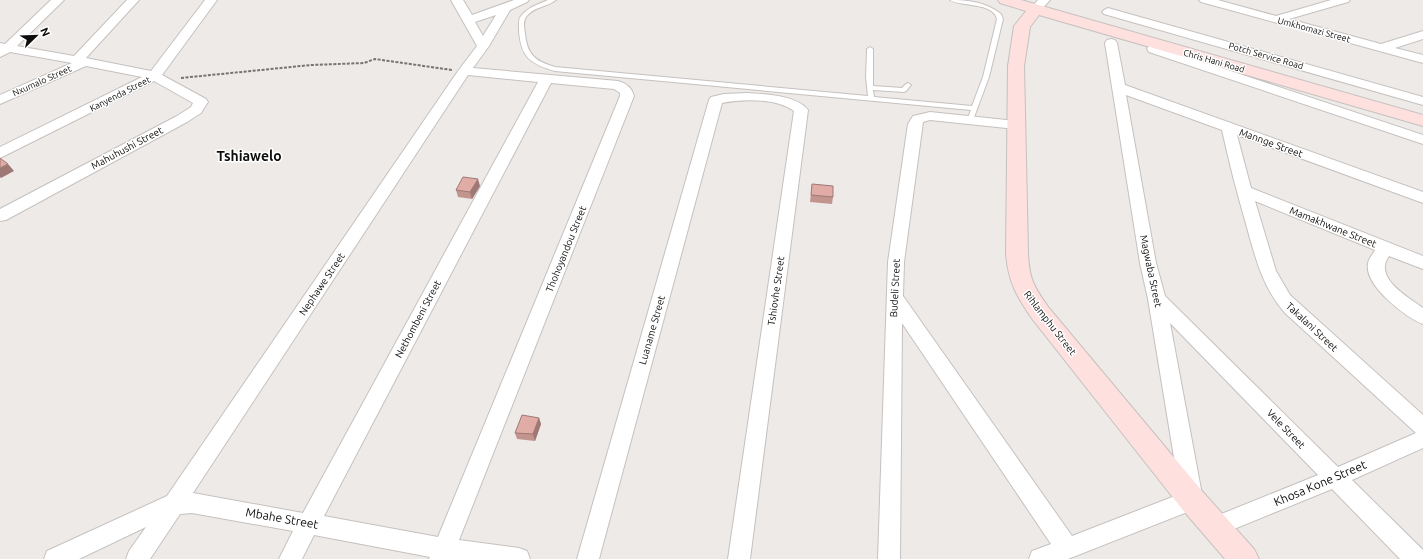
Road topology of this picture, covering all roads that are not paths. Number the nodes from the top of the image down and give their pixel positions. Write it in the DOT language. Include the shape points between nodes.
graph roads {
  1 [pos="58,0"];
  2 [pos="133,0"];
  3 [pos="211,0"];
  4 [pos="457,0"];
  5 [pos="523,0"];
  6 [pos="553,0"];
  7 [pos="953,0"];
  8 [pos="1005,0"];
  9 [pos="1205,0"];
  10 [pos="1344,0"];
  11 [pos="1039,3"];
  12 [pos="1068,4"];
  13 [pos="506,8"];
  14 [pos="1108,12"];
  15 [pos="1082,14"];
  16 [pos="1276,19"];
  17 [pos="469,20"];
  18 [pos="1423,35"];
  19 [pos="1111,43"];
  20 [pos="483,46"];
  21 [pos="1153,48"];
  22 [pos="1380,48"];
  23 [pos="2,49"];
  24 [pos="870,49"];
  25 [pos="1423,59"];
  26 [pos="81,61"];
  27 [pos="464,71"];
  28 [pos="158,78"];
  29 [pos="546,79"];
  30 [pos="908,86"];
  31 [pos="1118,87"];
  32 [pos="870,88"];
  33 [pos="871,99"];
  34 [pos="0,100"];
  35 [pos="716,100"];
  36 [pos="1423,101"];
  37 [pos="1423,111"];
  38 [pos="973,114"];
  39 [pos="1423,122"];
  40 [pos="1016,125"];
  41 [pos="1228,127"];
  42 [pos="1423,140"];
  43 [pos="0,153"];
  44 [pos="1244,191"];
  45 [pos="1423,198"];
  46 [pos="0,216"];
  47 [pos="1386,248"];
  48 [pos="1423,263"];
  49 [pos="894,297"];
  50 [pos="1157,299"];
  51 [pos="1423,317"];
  52 [pos="1423,427"];
  53 [pos="1423,439"];
  54 [pos="1335,478"];
  55 [pos="1192,500"];
  56 [pos="174,504"];
  57 [pos="310,523"];
  58 [pos="1217,526"];
  59 [pos="1067,548"];
  60 [pos="442,554"];
  61 [pos="56,559"];
  62 [pos="137,559"];
  63 [pos="290,559"];
  64 [pos="519,559"];
  65 [pos="588,559"];
  66 [pos="739,559"];
  67 [pos="889,559"];
  68 [pos="1040,559"];
  69 [pos="1244,559"];
  70 [pos="1416,559"];
  1 -- 23 [label="street"];
  2 -- 26 [label="street, Nxumalo Street"];
  3 -- 28 [label="street, Kanyenda Street"];
  4 -- 17 [label="street"];
  5 -- 13 [label="street"];
  6 -- 33 [label="lane" via="530,11 521,22 527,54 545,67 573,72"];
  7 -- 38 [label="lane" via="984,6 995,11 1000,19 986,77"];
  8 -- 11 [label="main road, Chris Hani Road"];
  9 -- 16 [label="street, Umkhomazi Street"];
  10 -- 16 [label="street"];
  11 -- 15 [label="main road, Chris Hani Road"];
  11 -- 39 [label="main road, Chris Hani Road"];
  11 -- 40 [label="main road, Rihlamphu Street" via="1022,26 1020,33 1016,66"];
  12 -- 15 [label="main road"];
  13 -- 17 [label="street"];
  13 -- 20 [label="street, Nephawe Street"];
  14 -- 36 [label="street, Potch Service Road"];
  15 -- 37 [label="main road, Chris Hani Road"];
  16 -- 22 [label="street, Umkhomazi Street"];
  17 -- 20 [label="street"];
  18 -- 22 [label="street"];
  19 -- 31 [label="street, Magwaba Street"];
  20 -- 27 [label="street, Nephawe Street"];
  21 -- 42 [label="street, Chris Hani Road"];
  22 -- 25 [label="street, Umkhomazi Street"];
  23 -- 26 [label="street"];
  24 -- 32 [label="lane"];
  26 -- 28 [label="street"];
  26 -- 34 [label="street, Nxumalo Street"];
  27 -- 29 [label="street, Thohoyandou Street"];
  27 -- 56 [label="street, Nephawe Street"];
  28 -- 43 [label="street, Kanyenda Street"];
  28 -- 46 [label="street, Mahuhushi Street" via="199,100 200,106 182,119"];
  29 -- 57 [label="street, Nethombeni Street"];
  29 -- 60 [label="street, Thohoyandou Street" via="618,85 626,90 627,99"];
  30 -- 32 [label="lane" via="904,90"];
  31 -- 41 [label="street, Mannge Street"];
  31 -- 50 [label="street, Magwaba Street" via="1148,263"];
  32 -- 33 [label="lane"];
  33 -- 38 [label="lane"];
  35 -- 65 [label="street, Luaname Street"];
  35 -- 66 [label="street, Tshiovhe Street" via="738,96 783,101 796,105 801,110"];
  38 -- 40 [label="street, Budeli Street"];
  38 -- 49 [label="street, Budeli Street" via="930,116 918,120 915,124 896,262"];
  40 -- 55 [label="main road, Rihlamphu Street" via="1017,266 1023,289"];
  41 -- 44 [label="street, Takalani Street"];
  41 -- 45 [label="street, Mannge Street"];
  44 -- 47 [label="street, Mamakhwane Street"];
  44 -- 52 [label="street, Takalani Street" via="1266,267 1284,302"];
  47 -- 48 [label="street, Mamakhwane Street"];
  47 -- 51 [label="street" via="1376,263 1377,276 1385,287"];
  49 -- 59 [label="street"];
  49 -- 67 [label="street, Budeli Street"];
  50 -- 54 [label="street, Vele Street"];
  50 -- 55 [label="street, Magwaba Street"];
  53 -- 54 [label="street, Khosa Kone Street"];
  54 -- 58 [label="street, Khosa Kone Street"];
  54 -- 70 [label="street, Vele Street"];
  55 -- 58 [label="main road, Rihlamphu Street"];
  55 -- 59 [label="street"];
  56 -- 57 [label="street, Mbahe Street" via="192,503"];
  56 -- 61 [label="street, Mbahe Street"];
  56 -- 62 [label="street, Nephawe Street"];
  57 -- 60 [label="street, Mbahe Street"];
  57 -- 63 [label="street, Nethombeni Street"];
  58 -- 69 [label="main road, Rihlamphu Street"];
  59 -- 68 [label="street"];
  60 -- 64 [label="street, Mbahe Street"];
}
